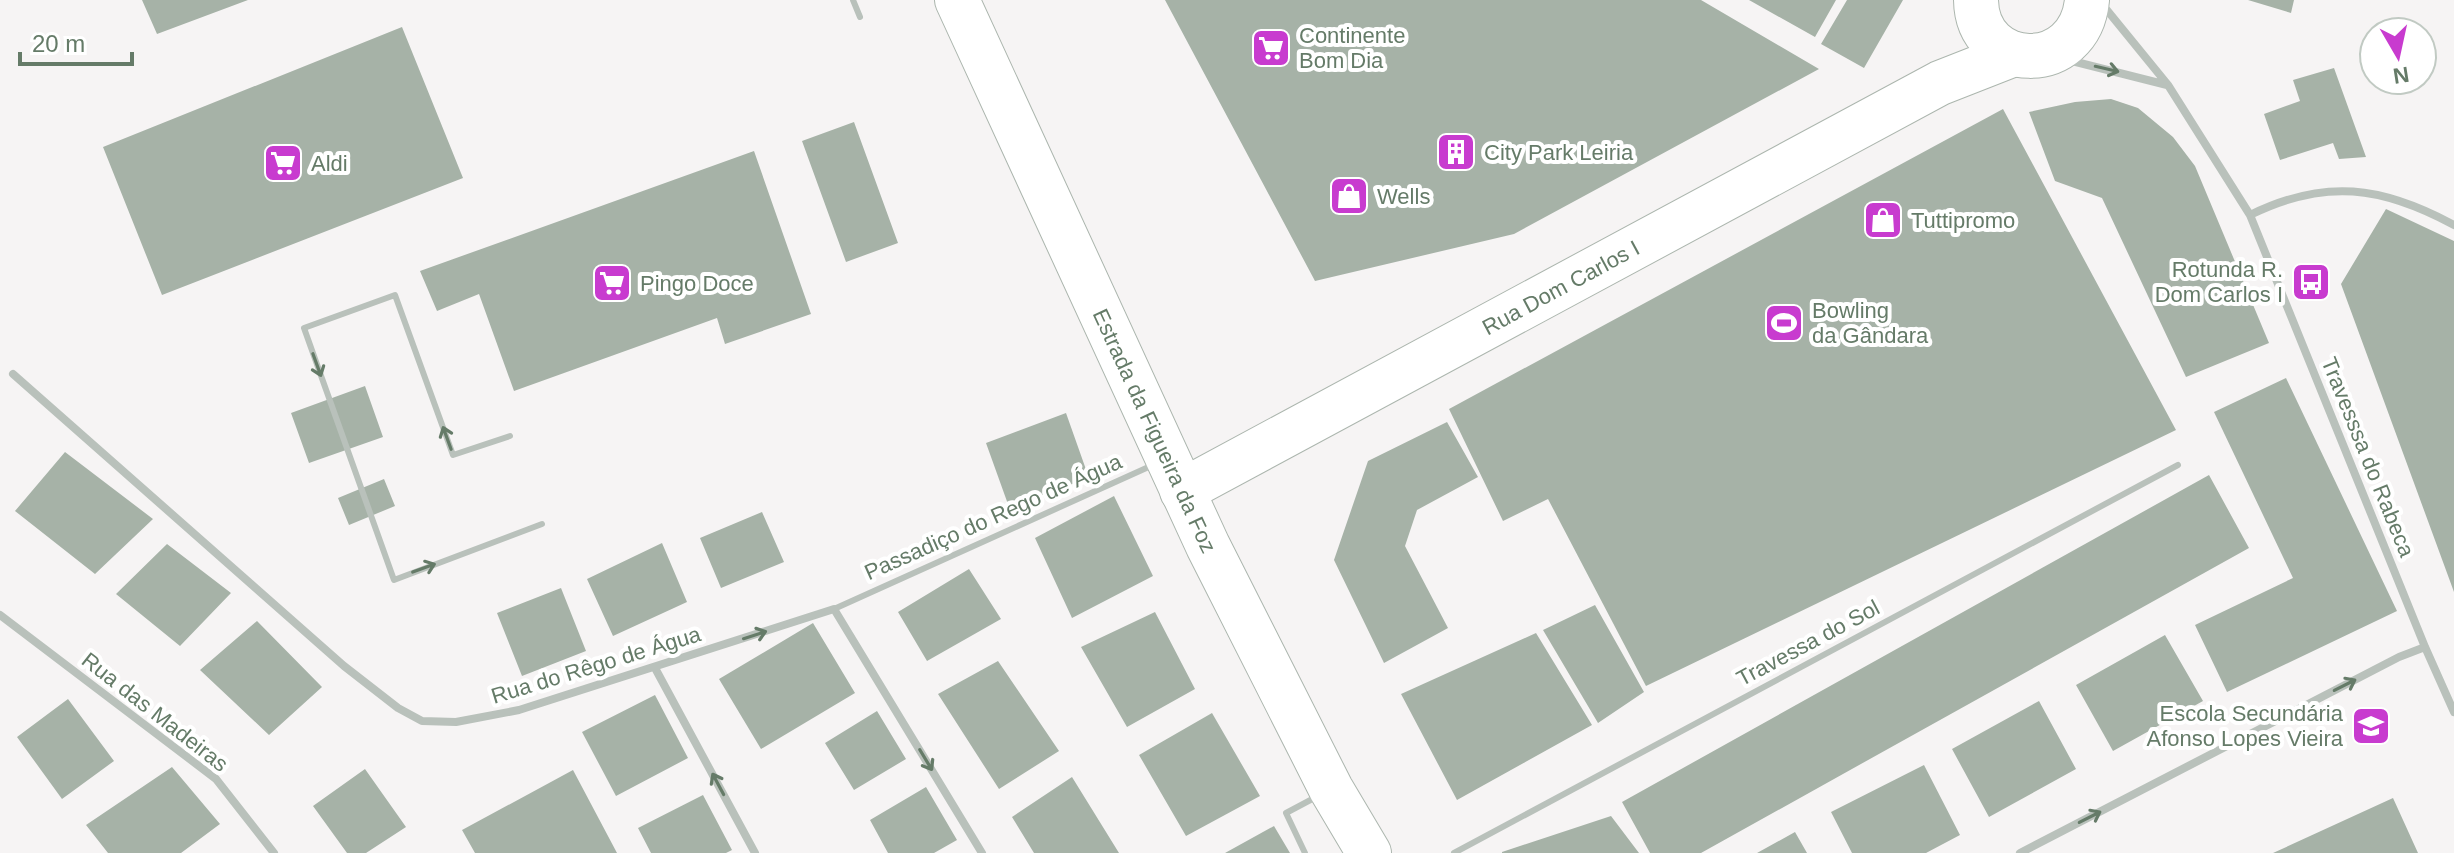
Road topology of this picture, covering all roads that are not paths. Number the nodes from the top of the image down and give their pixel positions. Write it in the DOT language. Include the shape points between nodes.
graph roads {
  1 [pos="853,0"];
  2 [pos="957,0"];
  3 [pos="2087,0"];
  4 [pos="2099,0"];
  5 [pos="1978,10"];
  6 [pos="860,17"];
  7 [pos="2030,54"];
  8 [pos="1940,83"];
  9 [pos="2168,85"];
  10 [pos="2250,215"];
  11 [pos="2454,225"];
  12 [pos="13,374"];
  13 [pos="510,436"];
  14 [pos="2178,465"];
  15 [pos="1174,475"];
  16 [pos="542,524"];
  17 [pos="834,609"];
  18 [pos="0,615"];
  19 [pos="2425,647"];
  20 [pos="655,668"];
  21 [pos="2454,712"];
  22 [pos="1331,789"];
  23 [pos="274,853"];
  24 [pos="755,853"];
  25 [pos="982,853"];
  26 [pos="1305,853"];
  27 [pos="1369,853"];
  28 [pos="1454,853"];
  29 [pos="2020,853"];
  1 -- 6 [label="lane"];
  2 -- 15 [label="main road, Estrada da Figueira da Foz"];
  3 -- 7 [label="main road, Rua Dom Carlos I" via="2086,14 2071,40"];
  4 -- 9 [label="street, Travesssa do Rabeca"];
  5 -- 7 [label="main road" via="1987,35 1999,46"];
  5 -- 8 [label="main road, Rua Dom Carlos I"];
  7 -- 8 [label="main road, Rua Dom Carlos I"];
  7 -- 9 [label="street, one-way"];
  8 -- 15 [label="main road, Rua Dom Carlos I"];
  9 -- 10 [label="street, Travesssa do Rabeca"];
  10 -- 11 [label="street" via="2281,200 2336,190 2382,194"];
  10 -- 19 [label="street, Travesssa do Rabeca"];
  12 -- 20 [label="street, Rua do Rêgo de Água" via="344,666 422,721 456,722 519,710"];
  13 -- 16 [label="lane, one-way" via="453,455 395,295 304,328 394,580"];
  14 -- 28 [label="lane, Travessa do Sol"];
  15 -- 17 [label="lane, Passadiço do Rego de Água"];
  15 -- 22 [label="main road, Estrada da Figueira da Foz"];
  20 -- 17 [label="street, Rua do Rêgo de Água, one-way"];
  17 -- 25 [label="street, one-way"];
  18 -- 23 [label="street, Rua das Madeiras" via="216,779"];
  19 -- 21 [label="street, Travesssa do Rabeca"];
  29 -- 19 [label="street, one-way"];
  24 -- 20 [label="street, one-way"];
  22 -- 26 [label="lane" via="1286,813"];
  22 -- 27 [label="main road, Estrada da Figueira da Foz"];
}
